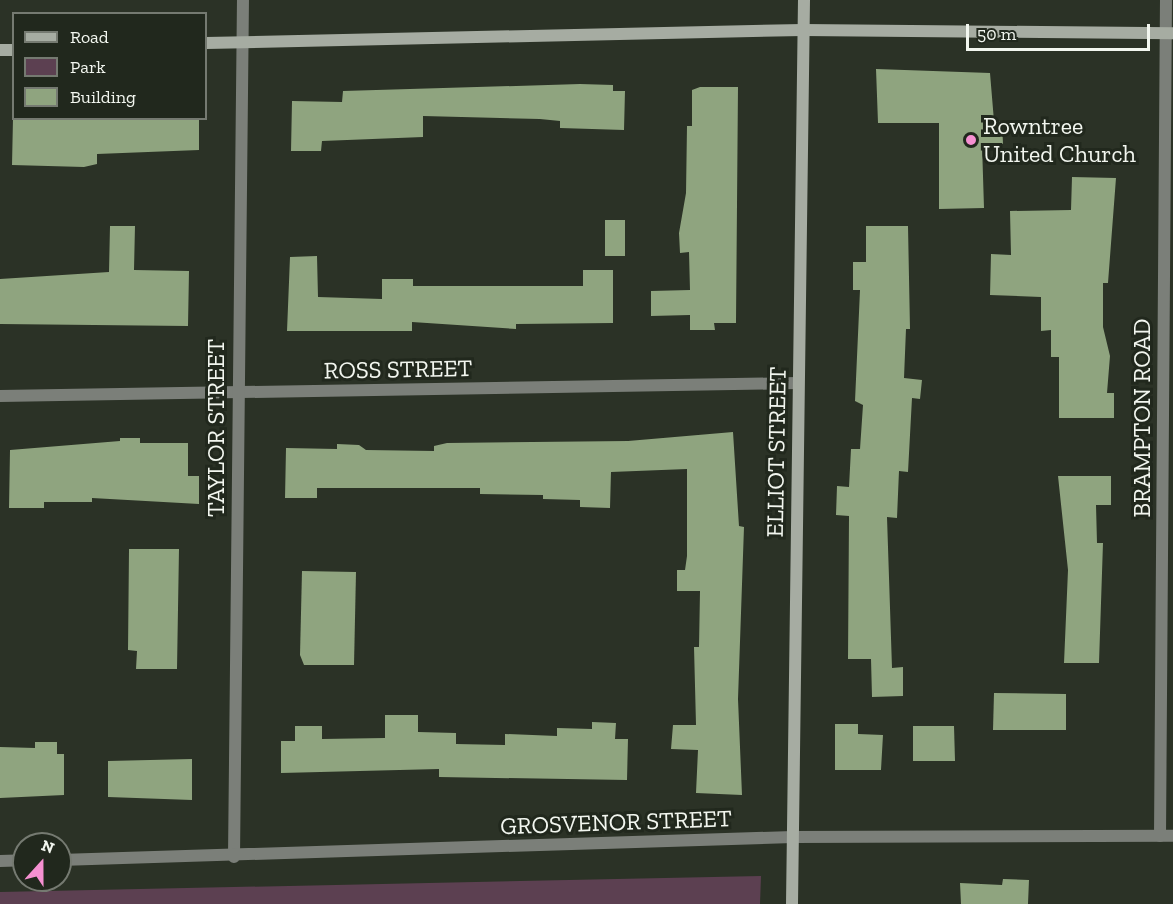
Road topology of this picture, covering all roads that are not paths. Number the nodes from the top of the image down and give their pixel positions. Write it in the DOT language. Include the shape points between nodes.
graph roads {
  1 [pos="243,0"];
  2 [pos="804,0"];
  3 [pos="1166,0"];
  4 [pos="803,30"];
  5 [pos="1169,33"];
  6 [pos="243,42"];
  7 [pos="207,43"];
  8 [pos="797,383"];
  9 [pos="237,393"];
  10 [pos="0,396"];
  11 [pos="1160,836"];
  12 [pos="1173,836"];
  13 [pos="793,837"];
  14 [pos="234,857"];
  15 [pos="72,860"];
  16 [pos="792,904"];
  1 -- 6 [label="street, TAYLOR STREET"];
  2 -- 4 [label="street, ELLIOT STREET"];
  3 -- 5 [label="street, BRAMPTON ROAD"];
  4 -- 5 [label="street"];
  4 -- 6 [label="street"];
  4 -- 8 [label="street, ELLIOT STREET"];
  5 -- 11 [label="street, BRAMPTON ROAD"];
  6 -- 7 [label="street"];
  6 -- 9 [label="street, TAYLOR STREET"];
  8 -- 9 [label="street, ROSS STREET"];
  8 -- 13 [label="street, ELLIOT STREET"];
  9 -- 10 [label="street, ROSS STREET"];
  9 -- 14 [label="street, TAYLOR STREET"];
  11 -- 12 [label="street, GROSVENOR STREET"];
  11 -- 13 [label="street, GROSVENOR STREET"];
  13 -- 14 [label="street, GROSVENOR STREET"];
  13 -- 16 [label="street, ELLIOT STREET"];
  14 -- 15 [label="street, GROSVENOR STREET"];
}
